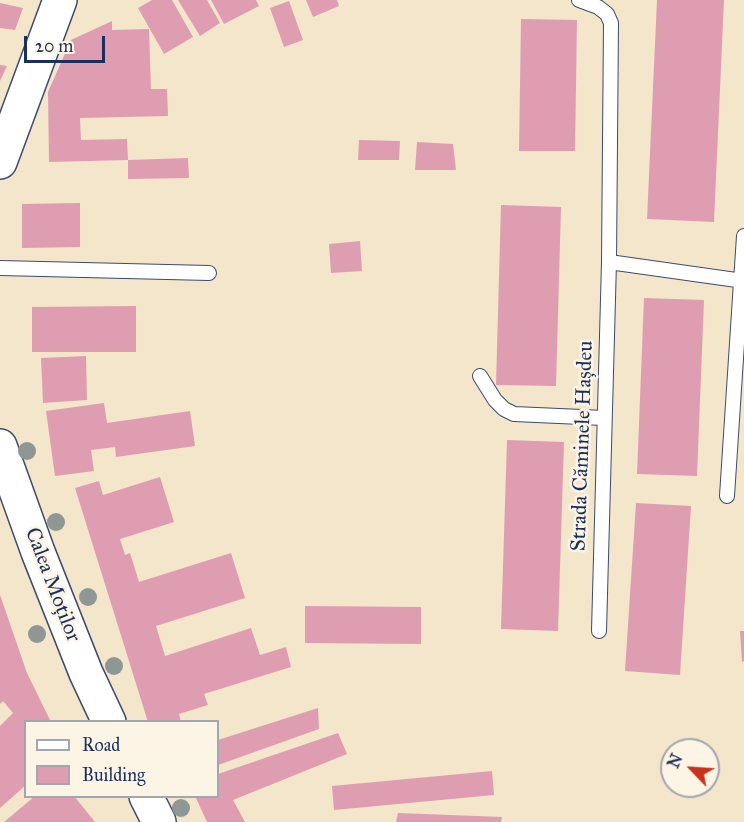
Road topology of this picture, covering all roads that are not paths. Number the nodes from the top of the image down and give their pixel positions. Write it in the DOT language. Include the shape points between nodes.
graph roads {
  1 [pos="60,0"];
  2 [pos="579,0"];
  3 [pos="0,162"];
  4 [pos="744,236"];
  5 [pos="609,262"];
  6 [pos="0,268"];
  7 [pos="209,273"];
  8 [pos="743,281"];
  9 [pos="480,376"];
  10 [pos="604,418"];
  11 [pos="0,446"];
  12 [pos="728,496"];
  13 [pos="599,631"];
  14 [pos="108,720"];
  15 [pos="147,798"];
  16 [pos="159,822"];
  1 -- 3 [label="main road"];
  2 -- 5 [label="lane, Strada Căminele Hașdeu" via="598,7 611,23"];
  4 -- 8 [label="lane"];
  5 -- 8 [label="lane"];
  5 -- 10 [label="lane, Strada Căminele Hașdeu"];
  6 -- 7 [label="lane"];
  8 -- 12 [label="lane"];
  9 -- 10 [label="lane" via="495,399 514,414"];
  10 -- 13 [label="lane, Strada Căminele Hașdeu"];
  11 -- 14 [label="main road, Calea Moților" via="38,552"];
  15 -- 16 [label="main road"];
}
